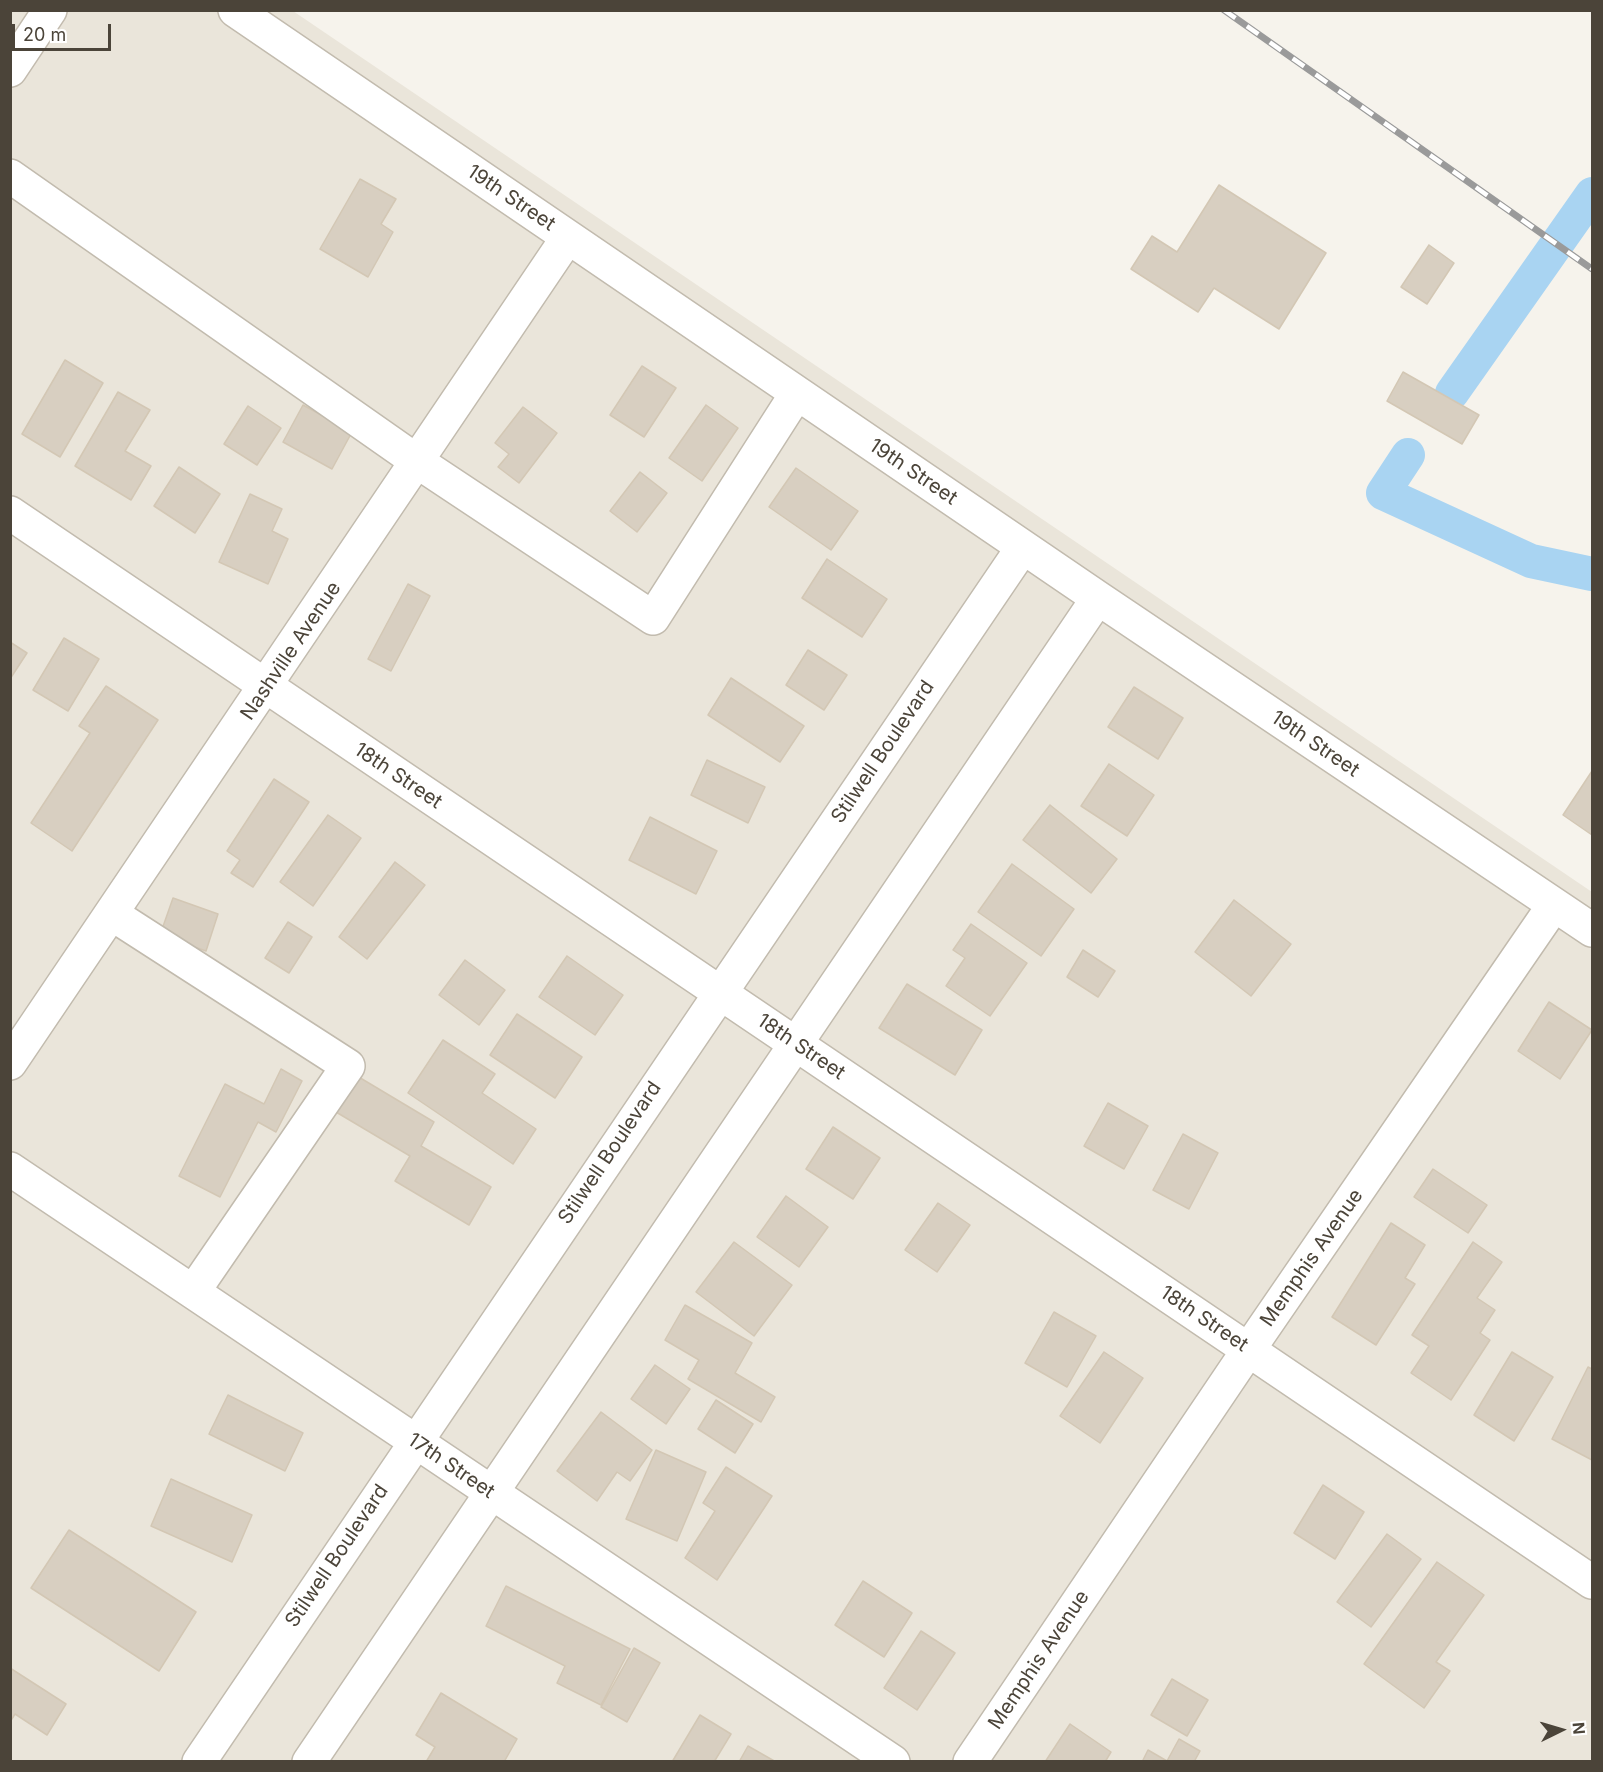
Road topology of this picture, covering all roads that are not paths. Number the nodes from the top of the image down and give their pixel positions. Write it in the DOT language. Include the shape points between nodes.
graph roads {
  1 [pos="50,10"];
  2 [pos="235,10"];
  3 [pos="10,70"];
  4 [pos="10,176"];
  5 [pos="568,237"];
  6 [pos="797,393"];
  7 [pos="418,462"];
  8 [pos="10,513"];
  9 [pos="1023,547"];
  10 [pos="1098,598"];
  11 [pos="267,687"];
  12 [pos="1554,905"];
  13 [pos="112,914"];
  14 [pos="1593,930"];
  15 [pos="719,992"];
  16 [pos="795,1043"];
  17 [pos="10,1063"];
  18 [pos="10,1169"];
  19 [pos="193,1292"];
  20 [pos="1249,1349"];
  21 [pos="415,1441"];
  22 [pos="490,1492"];
  23 [pos="1593,1582"];
  24 [pos="199,1761"];
  25 [pos="309,1761"];
  26 [pos="893,1761"];
  27 [pos="970,1761"];
  1 -- 3 [label="street"];
  2 -- 5 [label="street, 19th Street"];
  4 -- 7 [label="street"];
  5 -- 6 [label="street, 19th Street"];
  5 -- 7 [label="street, Nashville Avenue"];
  6 -- 7 [label="street" via="652,618"];
  6 -- 9 [label="street, 19th Street"];
  7 -- 11 [label="street, Nashville Avenue"];
  8 -- 11 [label="street, 18th Street"];
  9 -- 10 [label="street, 19th Street"];
  9 -- 15 [label="street, Stilwell Boulevard"];
  10 -- 12 [label="street, 19th Street"];
  10 -- 16 [label="street"];
  11 -- 13 [label="street, Nashville Avenue"];
  11 -- 15 [label="street, 18th Street"];
  12 -- 14 [label="street, 19th Street"];
  12 -- 20 [label="street, Memphis Avenue"];
  13 -- 17 [label="street, Nashville Avenue"];
  13 -- 19 [label="street" via="348,1066"];
  15 -- 16 [label="street, 18th Street"];
  15 -- 21 [label="street, Stilwell Boulevard"];
  16 -- 20 [label="street, 18th Street"];
  16 -- 22 [label="street"];
  18 -- 19 [label="street, 17th Street"];
  19 -- 21 [label="street, 17th Street"];
  20 -- 23 [label="street, 18th Street"];
  20 -- 27 [label="street, Memphis Avenue"];
  21 -- 22 [label="street, 17th Street"];
  21 -- 24 [label="street, Stilwell Boulevard"];
  22 -- 25 [label="street"];
  22 -- 26 [label="street, 17th Street"];
}
